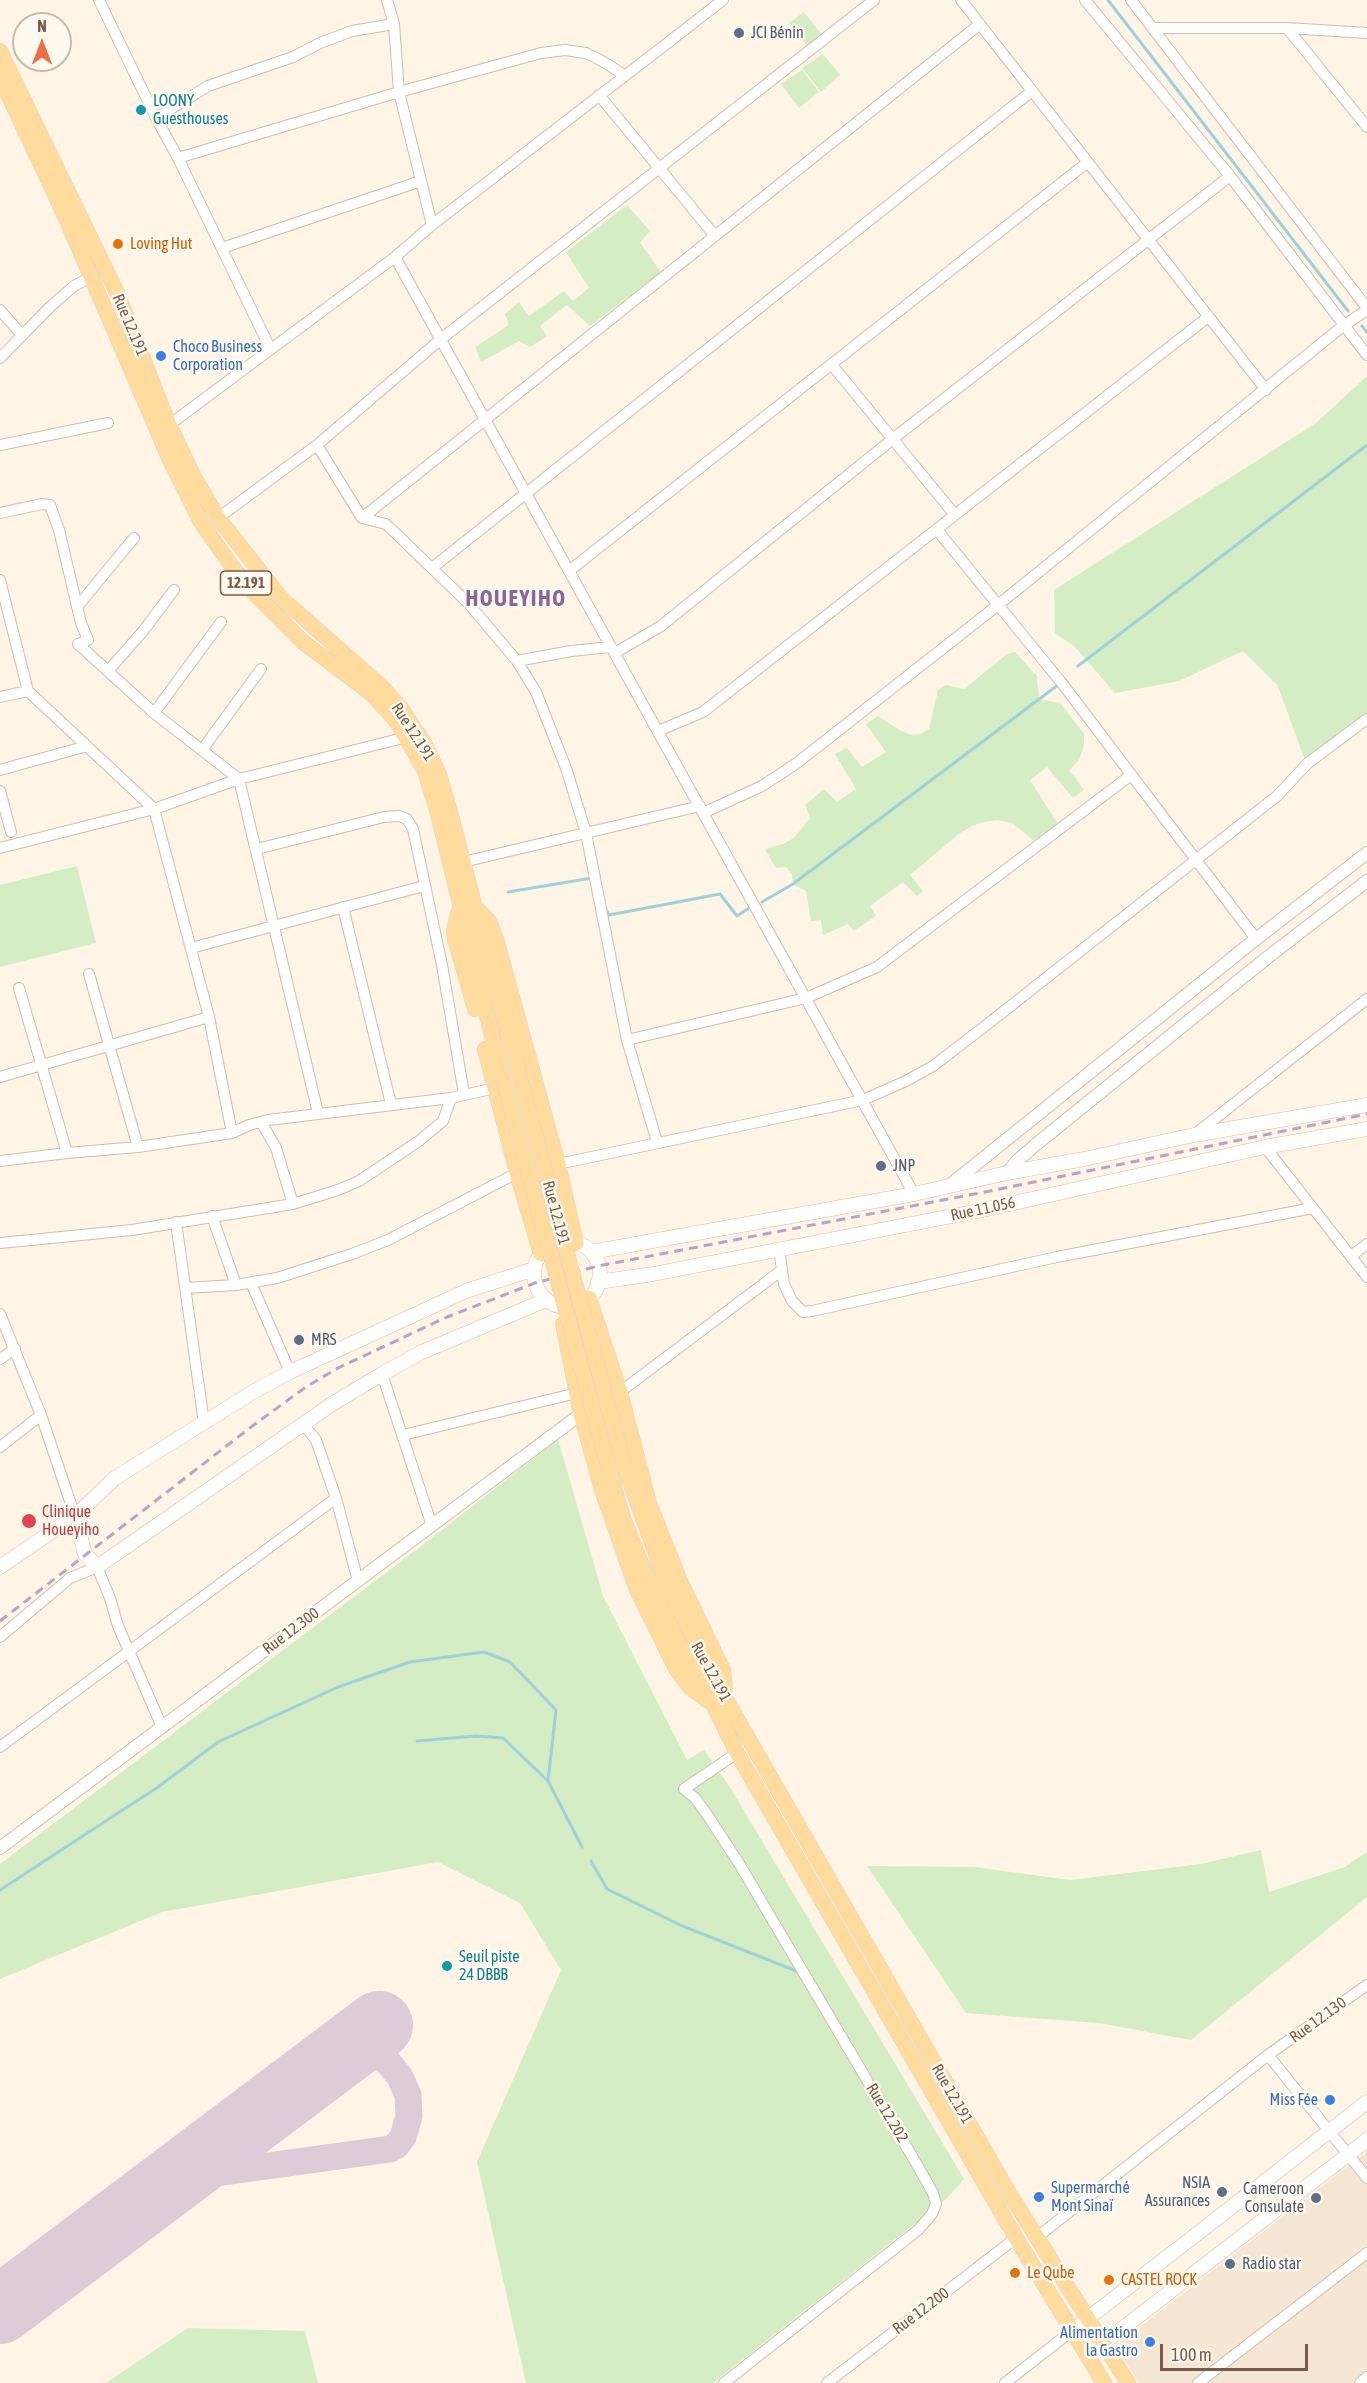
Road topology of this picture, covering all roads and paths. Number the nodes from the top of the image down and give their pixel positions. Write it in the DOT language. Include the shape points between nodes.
graph roads {
  1 [pos="99,0"];
  2 [pos="387,0"];
  3 [pos="723,0"];
  4 [pos="874,0"];
  5 [pos="961,0"];
  6 [pos="1085,0"];
  7 [pos="1131,0"];
  8 [pos="394,24"];
  9 [pos="980,24"];
  10 [pos="1152,28"];
  11 [pos="1287,28"];
  12 [pos="1367,33"];
  13 [pos="0,51"];
  14 [pos="624,75"];
  15 [pos="0,77"];
  16 [pos="1032,91"];
  17 [pos="1,92"];
  18 [pos="399,92"];
  19 [pos="600,95"];
  20 [pos="156,118"];
  21 [pos="19,120"];
  22 [pos="1367,127"];
  23 [pos="178,158"];
  24 [pos="1088,162"];
  25 [pos="660,168"];
  26 [pos="1230,176"];
  27 [pos="421,181"];
  28 [pos="432,225"];
  29 [pos="715,236"];
  30 [pos="1148,239"];
  31 [pos="222,248"];
  32 [pos="395,257"];
  33 [pos="91,277"];
  34 [pos="1367,309"];
  35 [pos="0,310"];
  36 [pos="1209,317"];
  37 [pos="1343,326"];
  38 [pos="22,334"];
  39 [pos="441,339"];
  40 [pos="270,348"];
  41 [pos="1367,355"];
  42 [pos="0,358"];
  43 [pos="832,365"];
  44 [pos="1266,390"];
  45 [pos="487,419"];
  46 [pos="108,423"];
  47 [pos="169,424"];
  48 [pos="894,438"];
  49 [pos="0,445"];
  50 [pos="317,445"];
  51 [pos="526,492"];
  52 [pos="0,513"];
  53 [pos="955,515"];
  54 [pos="218,518"];
  55 [pos="362,519"];
  56 [pos="936,530"];
  57 [pos="134,538"];
  58 [pos="432,568"];
  59 [pos="569,571"];
  60 [pos="0,580"];
  61 [pos="174,590"];
  62 [pos="998,605"];
  63 [pos="77,607"];
  64 [pos="221,622"];
  65 [pos="613,650"];
  66 [pos="517,661"];
  67 [pos="261,669"];
  68 [pos="108,671"];
  69 [pos="28,691"];
  70 [pos="0,697"];
  71 [pos="154,713"];
  72 [pos="1367,719"];
  73 [pos="658,730"];
  74 [pos="407,737"];
  75 [pos="87,746"];
  76 [pos="202,750"];
  77 [pos="0,770"];
  78 [pos="1131,775"];
  79 [pos="239,778"];
  80 [pos="0,791"];
  81 [pos="154,809"];
  82 [pos="702,810"];
  83 [pos="11,832"];
  84 [pos="585,833"];
  85 [pos="0,848"];
  86 [pos="257,849"];
  87 [pos="1367,853"];
  88 [pos="1195,860"];
  89 [pos="463,862"];
  90 [pos="1367,881"];
  91 [pos="424,886"];
  92 [pos="466,906"];
  93 [pos="343,907"];
  94 [pos="273,926"];
  95 [pos="1256,939"];
  96 [pos="191,948"];
  97 [pos="89,974"];
  98 [pos="19,988"];
  99 [pos="806,998"];
  100 [pos="1367,999"];
  101 [pos="209,1017"];
  102 [pos="627,1040"];
  103 [pos="109,1045"];
  104 [pos="42,1066"];
  105 [pos="0,1077"];
  106 [pos="495,1088"];
  107 [pos="464,1094"];
  108 [pos="451,1098"];
  109 [pos="862,1100"];
  110 [pos="392,1104"];
  111 [pos="1367,1105"];
  112 [pos="318,1113"];
  113 [pos="261,1122"];
  114 [pos="1367,1129"];
  115 [pos="232,1134"];
  116 [pos="1194,1135"];
  117 [pos="657,1142"];
  118 [pos="138,1147"];
  119 [pos="1265,1147"];
  120 [pos="67,1153"];
  121 [pos="0,1161"];
  122 [pos="558,1164"];
  123 [pos="517,1173"];
  124 [pos="1007,1173"];
  125 [pos="950,1185"];
  126 [pos="914,1194"];
  127 [pos="293,1204"];
  128 [pos="1313,1208"];
  129 [pos="212,1216"];
  130 [pos="176,1221"];
  131 [pos="0,1243"];
  132 [pos="576,1243"];
  133 [pos="1367,1244"];
  134 [pos="779,1249"];
  135 [pos="591,1252"];
  136 [pos="541,1254"];
  137 [pos="1351,1256"];
  138 [pos="534,1269"];
  139 [pos="782,1270"];
  140 [pos="1367,1277"];
  141 [pos="598,1282"];
  142 [pos="251,1283"];
  143 [pos="236,1285"];
  144 [pos="185,1288"];
  145 [pos="589,1298"];
  146 [pos="553,1303"];
  147 [pos="0,1314"];
  148 [pos="15,1349"];
  149 [pos="0,1359"];
  150 [pos="290,1372"];
  151 [pos="382,1374"];
  152 [pos="620,1392"];
  153 [pos="577,1393"];
  154 [pos="581,1414"];
  155 [pos="41,1415"];
  156 [pos="204,1423"];
  157 [pos="303,1424"];
  158 [pos="403,1435"];
  159 [pos="0,1447"];
  160 [pos="336,1498"];
  161 [pos="75,1516"];
  162 [pos="432,1526"];
  163 [pos="0,1567"];
  164 [pos="97,1567"];
  165 [pos="358,1581"];
  166 [pos="0,1637"];
  167 [pos="128,1651"];
  168 [pos="719,1700"];
  169 [pos="162,1727"];
  170 [pos="0,1747"];
  171 [pos="737,1753"];
  172 [pos="0,1848"];
  173 [pos="1367,1985"];
  174 [pos="1268,2055"];
  175 [pos="1367,2102"];
  176 [pos="1329,2132"];
  177 [pos="1367,2140"];
  178 [pos="1348,2155"];
  179 [pos="1367,2178"];
  180 [pos="1016,2238"];
  181 [pos="1036,2238"];
  182 [pos="1367,2253"];
  183 [pos="1089,2319"];
  184 [pos="1073,2330"];
  185 [pos="1104,2344"];
  186 [pos="1088,2355"];
  187 [pos="1367,2378"];
  188 [pos="724,2383"];
  189 [pos="827,2383"];
  190 [pos="1005,2383"];
  191 [pos="1104,2383"];
  192 [pos="1128,2383"];
  193 [pos="1198,2383"];
  194 [pos="1360,2383"];
  1 -- 20 [label="street"];
  2 -- 8 [label="street"];
  3 -- 14 [label="street"];
  4 -- 25 [label="street"];
  5 -- 9 [label="street"];
  6 -- 26 [label="street"];
  7 -- 10 [label="street"];
  8 -- 18 [label="street"];
  8 -- 20 [label="street" via="352,31 293,57 208,86"];
  9 -- 16 [label="street"];
  9 -- 29 [label="street"];
  10 -- 11 [label="street"];
  10 -- 34 [label="street"];
  11 -- 12 [label="street"];
  11 -- 22 [label="street"];
  13 -- 47 [label="main road, Rue 12.191" via="117,295"];
  14 -- 18 [label="street" via="585,53 565,50"];
  14 -- 19 [label="street"];
  15 -- 21 [label="main road, Rue 12.191 / 12.191"];
  16 -- 24 [label="street"];
  16 -- 51 [label="street"];
  17 -- 21 [label="street"];
  18 -- 23 [label="street"];
  18 -- 27 [label="street"];
  19 -- 25 [label="street"];
  19 -- 28 [label="street"];
  20 -- 23 [label="street"];
  21 -- 33 [label="main road, Rue 12.191 / 12.191"];
  23 -- 31 [label="street"];
  24 -- 30 [label="street"];
  24 -- 43 [label="street"];
  25 -- 29 [label="street"];
  25 -- 39 [label="street"];
  26 -- 30 [label="street"];
  26 -- 37 [label="street"];
  27 -- 28 [label="street"];
  27 -- 31 [label="street"];
  28 -- 32 [label="street"];
  29 -- 45 [label="street"];
  30 -- 36 [label="street"];
  30 -- 48 [label="street"];
  31 -- 40 [label="street"];
  32 -- 39 [label="street"];
  32 -- 40 [label="street"];
  33 -- 38 [label="street" via="74,286"];
  33 -- 74 [label="main road, Rue 12.191 / 12.191" via="179,480 217,547 274,614 303,642 371,693"];
  34 -- 37 [label="street"];
  35 -- 38 [label="street"];
  36 -- 44 [label="street"];
  36 -- 53 [label="street"];
  37 -- 41 [label="street"];
  37 -- 44 [label="street"];
  38 -- 42 [label="street"];
  39 -- 45 [label="street"];
  39 -- 50 [label="street"];
  40 -- 47 [label="street"];
  43 -- 48 [label="street"];
  43 -- 59 [label="street"];
  44 -- 62 [label="street"];
  45 -- 51 [label="street"];
  45 -- 55 [label="street"];
  46 -- 49 [label="street"];
  47 -- 54 [label="main road, Rue 12.191"];
  48 -- 53 [label="street"];
  48 -- 65 [label="street" via="661,626"];
  50 -- 54 [label="street"];
  50 -- 55 [label="street"];
  51 -- 58 [label="street"];
  51 -- 59 [label="street"];
  52 -- 63 [label="street" via="50,505"];
  53 -- 56 [label="street"];
  54 -- 89 [label="main road, Rue 12.191" via="281,598 381,686 413,726 439,774"];
  55 -- 58 [label="street" via="386,524"];
  56 -- 62 [label="street"];
  56 -- 73 [label="street" via="703,712"];
  57 -- 63 [label="street"];
  58 -- 66 [label="street"];
  59 -- 65 [label="street"];
  60 -- 69 [label="street"];
  61 -- 68 [label="street"];
  62 -- 78 [label="street"];
  62 -- 82 [label="street" via="778,776 743,796"];
  63 -- 68 [label="street" via="88,640 78,644"];
  64 -- 71 [label="street"];
  65 -- 66 [label="street" via="571,651"];
  65 -- 73 [label="street"];
  66 -- 84 [label="street" via="536,692 554,735"];
  67 -- 76 [label="street"];
  68 -- 71 [label="street"];
  69 -- 70 [label="street"];
  69 -- 75 [label="street"];
  71 -- 76 [label="street"];
  72 -- 88 [label="street" via="1308,763 1277,796"];
  73 -- 82 [label="street"];
  74 -- 79 [label="street"];
  74 -- 92 [label="main road, Rue 12.191 / 12.191" via="425,771"];
  75 -- 77 [label="street"];
  75 -- 81 [label="street"];
  76 -- 79 [label="street"];
  78 -- 88 [label="street"];
  78 -- 99 [label="street" via="877,967"];
  79 -- 81 [label="street"];
  79 -- 86 [label="street"];
  80 -- 83 [label="street"];
  81 -- 85 [label="street"];
  81 -- 96 [label="street"];
  82 -- 84 [label="street"];
  82 -- 99 [label="street"];
  84 -- 89 [label="street"];
  84 -- 102 [label="street"];
  86 -- 91 [label="street" via="399,816 407,819 413,829"];
  86 -- 94 [label="street"];
  87 -- 95 [label="street"];
  88 -- 95 [label="street"];
  88 -- 109 [label="street" via="933,1066"];
  89 -- 92 [label="main road, Rue 12.191"];
  90 -- 124 [label="street" via="1018,1159"];
  91 -- 93 [label="street"];
  91 -- 107 [label="street"];
  92 -- 106 [label="main road" via="454,931"];
  92 -- 122 [label="main road" via="489,921 497,942"];
  92 -- 168 [label="main road, Rue 12.191, bridge" via="515,1060 624,1465 676,1606"];
  92 -- 168 [label="main road, Rue 12.191 / 12.191, bridge" via="499,1064 623,1518 659,1605"];
  93 -- 94 [label="street"];
  93 -- 110 [label="street"];
  94 -- 96 [label="street"];
  94 -- 112 [label="street"];
  95 -- 125 [label="street"];
  96 -- 101 [label="street"];
  97 -- 103 [label="street"];
  98 -- 104 [label="street"];
  99 -- 102 [label="street"];
  99 -- 109 [label="street"];
  100 -- 116 [label="street"];
  101 -- 103 [label="street"];
  101 -- 115 [label="street"];
  102 -- 117 [label="street"];
  103 -- 104 [label="street"];
  103 -- 118 [label="street"];
  104 -- 105 [label="street"];
  104 -- 120 [label="street"];
  106 -- 107 [label="street"];
  106 -- 123 [label="main road"];
  107 -- 108 [label="street"];
  108 -- 110 [label="street"];
  108 -- 127 [label="street" via="443,1121 419,1141 359,1181"];
  109 -- 117 [label="street"];
  109 -- 126 [label="street"];
  110 -- 112 [label="street"];
  111 -- 116 [label="main road"];
  112 -- 113 [label="street"];
  113 -- 115 [label="street"];
  113 -- 127 [label="street" via="276,1148"];
  114 -- 119 [label="main road, Rue 11.056"];
  115 -- 118 [label="street"];
  116 -- 124 [label="main road"];
  117 -- 122 [label="street"];
  118 -- 120 [label="street"];
  119 -- 128 [label="street"];
  119 -- 134 [label="main road, Rue 11.056" via="978,1211"];
  120 -- 121 [label="street"];
  122 -- 132 [label="main road"];
  123 -- 136 [label="main road"];
  123 -- 142 [label="street" via="388,1240"];
  124 -- 125 [label="main road"];
  125 -- 126 [label="main road"];
  126 -- 135 [label="main road"];
  127 -- 129 [label="street"];
  128 -- 137 [label="street"];
  128 -- 139 [label="street" via="1057,1257 812,1311 803,1312 792,1301"];
  129 -- 130 [label="street"];
  129 -- 143 [label="street"];
  130 -- 131 [label="street" via="132,1230"];
  130 -- 144 [label="street"];
  132 -- 135 [label="main road"];
  132 -- 136 [label="main road" via="556,1243"];
  133 -- 137 [label="street"];
  134 -- 139 [label="street"];
  134 -- 141 [label="main road, Rue 11.056"];
  135 -- 141 [label="main road" via="598,1266"];
  136 -- 138 [label="main road"];
  137 -- 140 [label="street"];
  138 -- 146 [label="main road" via="537,1288"];
  138 -- 150 [label="main road" via="466,1290"];
  139 -- 152 [label="street"];
  141 -- 145 [label="main road"];
  142 -- 143 [label="street"];
  142 -- 150 [label="street"];
  143 -- 144 [label="street"];
  144 -- 156 [label="street"];
  145 -- 146 [label="main road" via="576,1305"];
  145 -- 152 [label="main road"];
  146 -- 151 [label="main road" via="422,1352"];
  146 -- 153 [label="main road"];
  147 -- 148 [label="street"];
  148 -- 149 [label="street"];
  148 -- 155 [label="street"];
  150 -- 156 [label="main road"];
  151 -- 157 [label="main road"];
  151 -- 158 [label="street"];
  152 -- 168 [label="main road" via="650,1503 680,1581 723,1670"];
  153 -- 154 [label="main road"];
  153 -- 158 [label="street"];
  154 -- 162 [label="street, Rue 12.300"];
  154 -- 168 [label="main road" via="637,1590 676,1669 690,1688"];
  155 -- 159 [label="street"];
  155 -- 161 [label="street"];
  156 -- 161 [label="main road" via="115,1478"];
  157 -- 160 [label="street" via="316,1440"];
  157 -- 164 [label="main road"];
  158 -- 162 [label="street"];
  160 -- 165 [label="street"];
  160 -- 167 [label="street"];
  161 -- 163 [label="main road"];
  161 -- 164 [label="main road" via="86,1554"];
  162 -- 165 [label="street, Rue 12.300"];
  164 -- 166 [label="street" via="70,1578"];
  164 -- 167 [label="street"];
  165 -- 169 [label="street, Rue 12.300"];
  167 -- 169 [label="street"];
  167 -- 170 [label="street"];
  168 -- 171 [label="main road, Rue 12.191"];
  168 -- 181 [label="main road, Rue 12.191"];
  169 -- 172 [label="street, Rue 12.300"];
  171 -- 180 [label="main road, Rue 12.191"];
  171 -- 188 [label="street, Rue 12.202" via="684,1789 706,1812 740,1865 922,2173 936,2204 918,2230"];
  173 -- 174 [label="street, Rue 12.130"];
  174 -- 176 [label="street"];
  174 -- 181 [label="street, Rue 12.130"];
  175 -- 176 [label="main road"];
  176 -- 178 [label="street"];
  176 -- 183 [label="main road"];
  177 -- 178 [label="main road"];
  178 -- 179 [label="street"];
  178 -- 185 [label="main road"];
  180 -- 184 [label="main road, Rue 12.191"];
  180 -- 189 [label="street, Rue 12.200"];
  181 -- 183 [label="main road, Rue 12.191"];
  182 -- 193 [label="street"];
  183 -- 184 [label="main road"];
  183 -- 185 [label="main road, Rue 12.191"];
  184 -- 186 [label="main road, Rue 12.191"];
  184 -- 190 [label="street"];
  185 -- 186 [label="main road"];
  185 -- 192 [label="main road, Rue 12.191"];
  186 -- 191 [label="main road, Rue 12.191"];
  187 -- 194 [label="street"];
}
